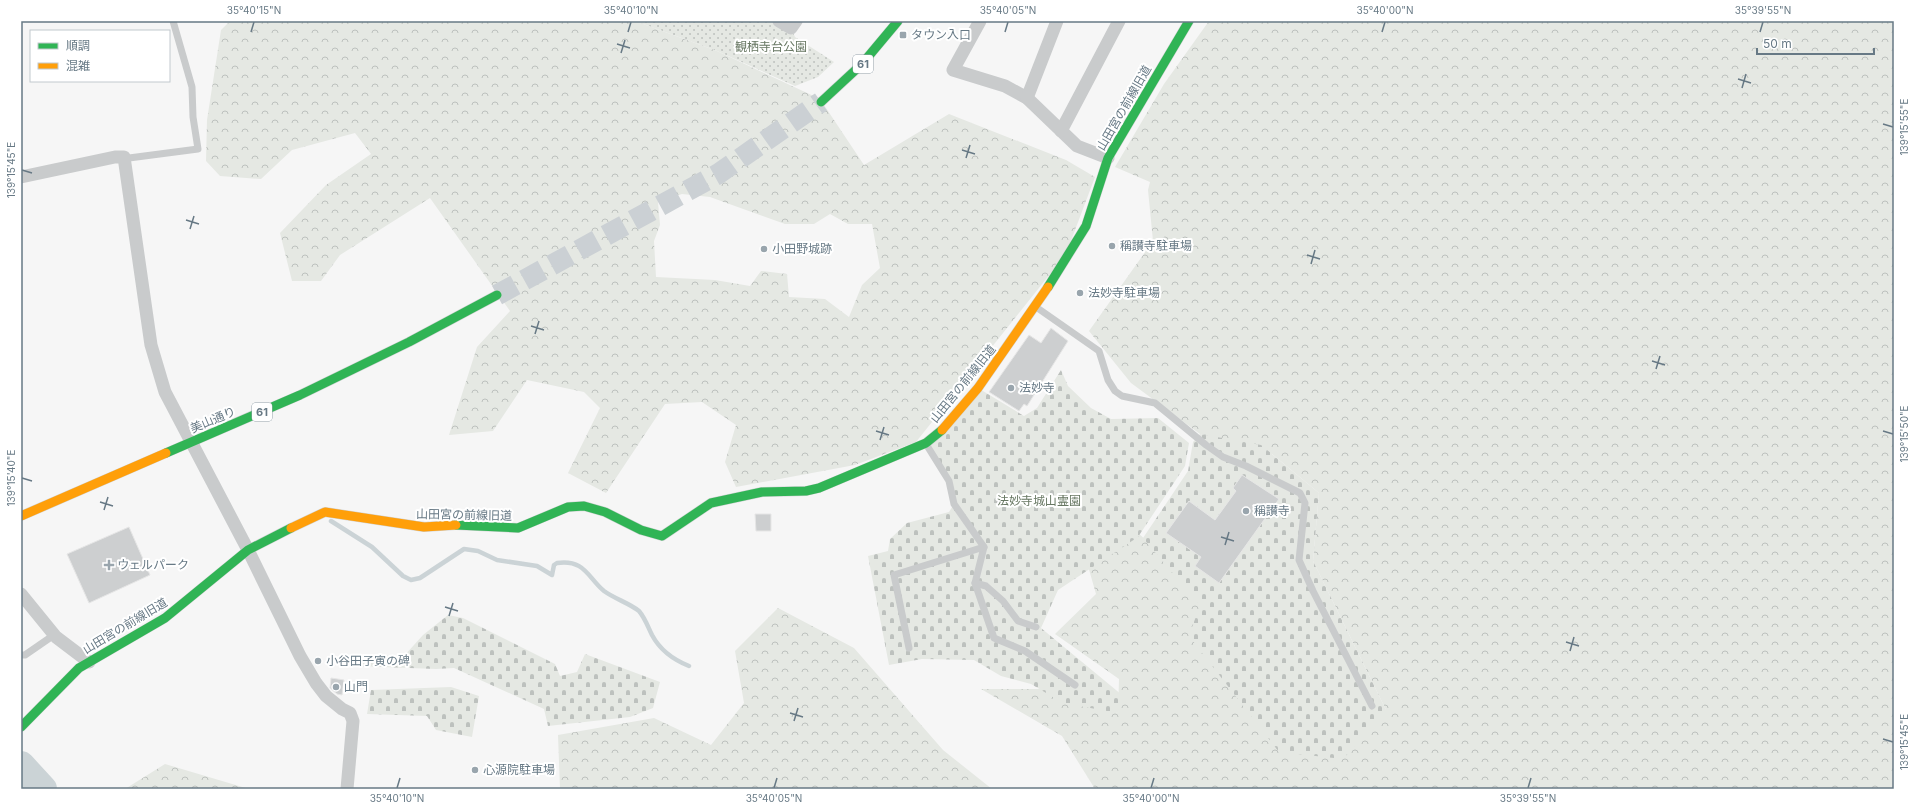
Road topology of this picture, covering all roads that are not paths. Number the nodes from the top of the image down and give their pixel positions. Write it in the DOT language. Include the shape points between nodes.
graph roads {
  1 [pos="173,21"];
  2 [pos="779,21"];
  3 [pos="796,21"];
  4 [pos="898,21"];
  5 [pos="980,21"];
  6 [pos="1057,21"];
  7 [pos="1119,21"];
  8 [pos="1189,21"];
  9 [pos="1027,98"];
  10 [pos="821,102"];
  11 [pos="1061,131"];
  12 [pos="124,157"];
  13 [pos="1108,158"];
  14 [pos="21,178"];
  15 [pos="497,295"];
  16 [pos="1036,307"];
  17 [pos="193,442"];
  18 [pos="926,443"];
  19 [pos="21,516"];
  20 [pos="984,547"];
  21 [pos="250,554"];
  22 [pos="975,583"];
  23 [pos="21,594"];
  24 [pos="1036,628"];
  25 [pos="54,635"];
  26 [pos="909,648"];
  27 [pos="21,654"];
  28 [pos="89,662"];
  29 [pos="1075,685"];
  30 [pos="1372,706"];
  31 [pos="21,727"];
  32 [pos="348,789"];
  1 -- 12 [label="lane" via="192,87 198,149"];
  2 -- 3 [label="street" via="791,28"];
  4 -- 10 [label="street, 61" via="856,72"];
  5 -- 9 [label="street" via="953,70 1005,86"];
  6 -- 9 [label="street"];
  7 -- 11 [label="street"];
  8 -- 13 [label="street, 山田宮の前線旧道"];
  9 -- 11 [label="street"];
  11 -- 13 [label="street" via="1077,146"];
  12 -- 14 [label="street"];
  12 -- 17 [label="street" via="151,345 165,392"];
  13 -- 16 [label="street, 山田宮の前線旧道" via="1086,226"];
  15 -- 17 [label="street, 美山通り / 61" via="340,376"];
  16 -- 18 [label="street, 山田宮の前線旧道" via="978,388 946,426"];
  16 -- 30 [label="lane" via="1098,351 1108,380 1122,396 1155,403 1223,457 1300,493 1305,503 1299,560"];
  17 -- 19 [label="street, 美山通り / 61"];
  17 -- 21 [label="street"];
  18 -- 20 [label="lane" via="949,481 954,504"];
  18 -- 21 [label="street, 山田宮の前線旧道" via="818,488 806,491 762,492 711,503 662,536 639,530 602,509 582,505 564,509 516,528 439,524 424,527 325,512"];
  20 -- 22 [label="lane"];
  20 -- 26 [label="lane" via="894,575"];
  21 -- 28 [label="street, 山田宮の前線旧道" via="165,618"];
  21 -- 32 [label="street" via="316,683 326,696 350,713 353,721"];
  22 -- 24 [label="lane" via="986,586 1003,601 1018,621"];
  22 -- 29 [label="lane" via="994,638 1025,651"];
  23 -- 25 [label="street"];
  25 -- 27 [label="lane" via="24,655"];
  25 -- 28 [label="street"];
  28 -- 31 [label="street, 山田宮の前線旧道"];
}
